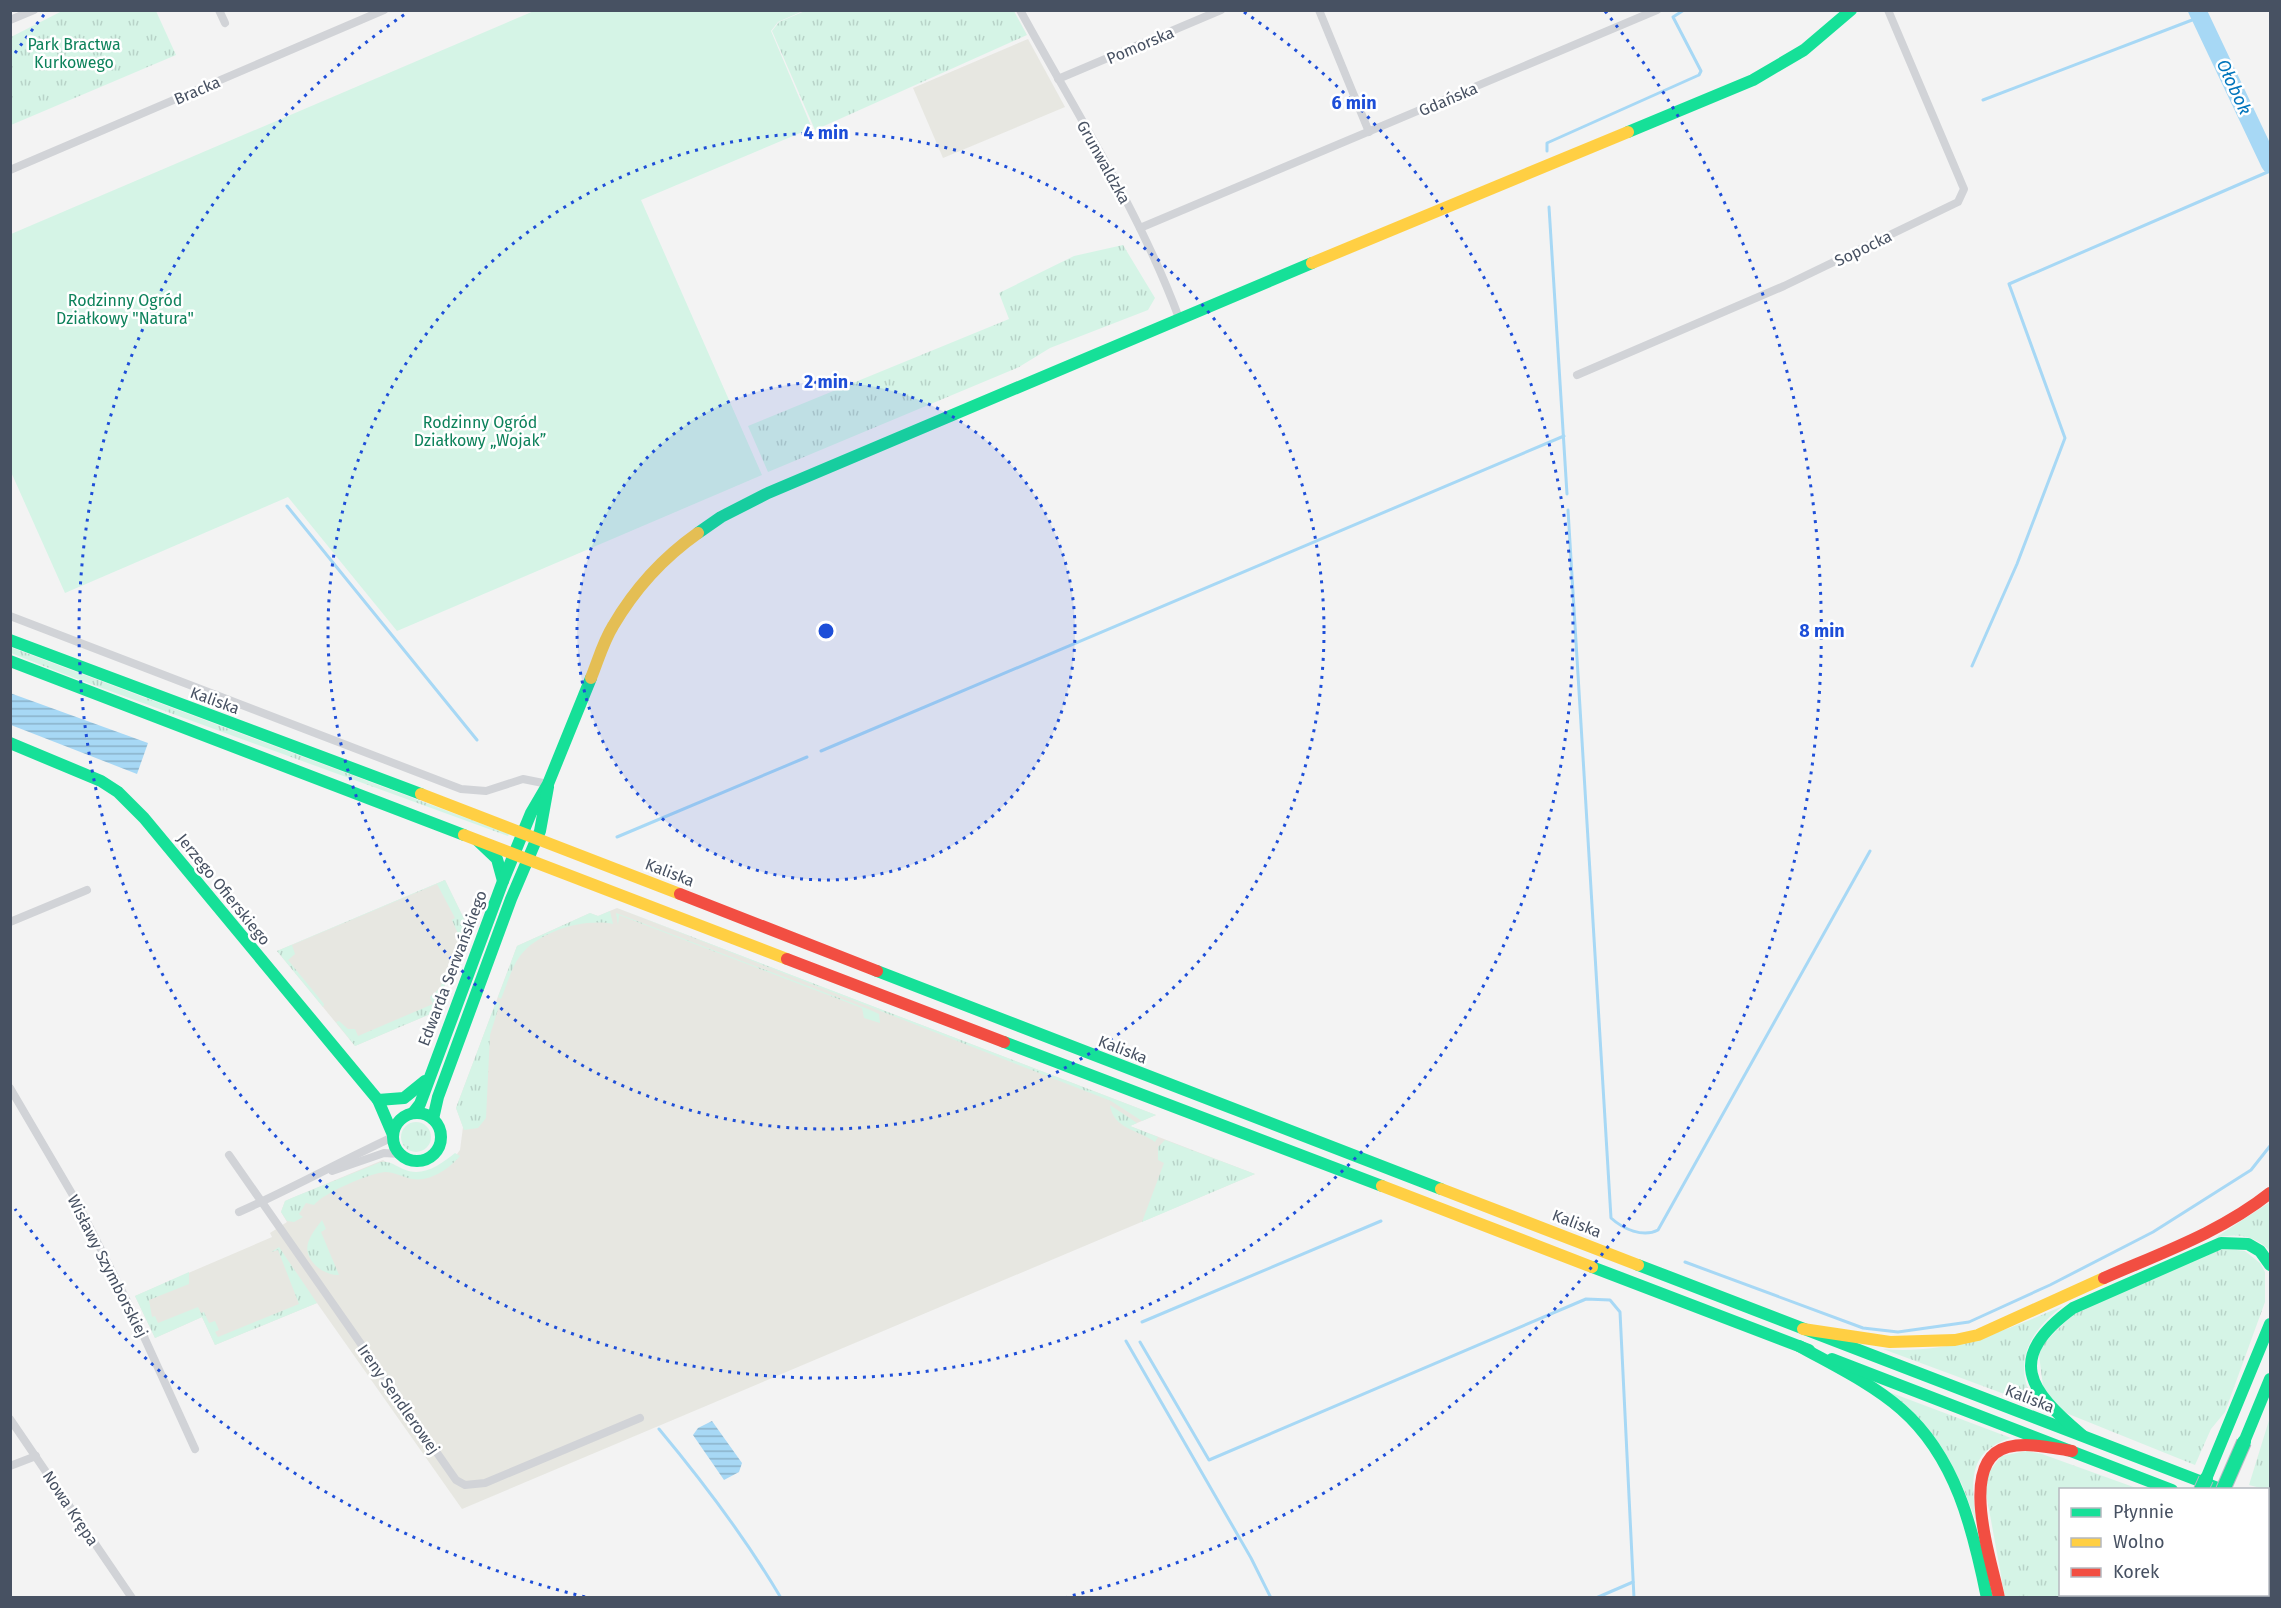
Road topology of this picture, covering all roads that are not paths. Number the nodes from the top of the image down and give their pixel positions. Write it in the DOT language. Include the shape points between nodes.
graph roads {
  1 [pos="33,10"];
  2 [pos="219,10"];
  3 [pos="384,10"];
  4 [pos="1020,10"];
  5 [pos="1221,10"];
  6 [pos="1320,10"];
  7 [pos="1657,10"];
  8 [pos="1851,10"];
  9 [pos="1888,10"];
  10 [pos="10,20"];
  11 [pos="225,23"];
  12 [pos="1058,80"];
  13 [pos="1368,132"];
  14 [pos="10,170"];
  15 [pos="1140,228"];
  16 [pos="1179,318"];
  17 [pos="1576,375"];
  18 [pos="10,616"];
  19 [pos="10,640"];
  20 [pos="10,661"];
  21 [pos="10,743"];
  22 [pos="548,784"];
  23 [pos="523,833"];
  24 [pos="474,837"];
  25 [pos="538,839"];
  26 [pos="522,855"];
  27 [pos="503,881"];
  28 [pos="87,890"];
  29 [pos="10,922"];
  30 [pos="428,1078"];
  31 [pos="10,1088"];
  32 [pos="378,1100"];
  33 [pos="410,1114"];
  34 [pos="433,1119"];
  35 [pos="393,1136"];
  36 [pos="400,1154"];
  37 [pos="229,1155"];
  38 [pos="326,1172"];
  39 [pos="2271,1193"];
  40 [pos="262,1202"];
  41 [pos="239,1212"];
  42 [pos="2271,1265"];
  43 [pos="2271,1324"];
  44 [pos="1803,1329"];
  45 [pos="1799,1347"];
  46 [pos="2271,1379"];
  47 [pos="640,1418"];
  48 [pos="10,1419"];
  49 [pos="2082,1435"];
  50 [pos="195,1449"];
  51 [pos="2072,1451"];
  52 [pos="36,1456"];
  53 [pos="10,1466"];
  54 [pos="2167,1488"];
  55 [pos="2202,1488"];
  56 [pos="2218,1488"];
  57 [pos="2224,1488"];
  58 [pos="132,1598"];
  59 [pos="1987,1598"];
  60 [pos="1999,1598"];
  1 -- 10 [label="street"];
  2 -- 11 [label="street"];
  3 -- 14 [label="street, Bracka"];
  4 -- 12 [label="street, Grunwaldzka"];
  5 -- 12 [label="street, Pomorska"];
  6 -- 13 [label="street"];
  7 -- 13 [label="street, Gdańska"];
  8 -- 16 [label="main road" via="1804,50 1753,80"];
  9 -- 17 [label="street, Sopocka" via="1964,189 1958,202 1784,286"];
  12 -- 15 [label="street, Grunwaldzka"];
  13 -- 15 [label="street, Gdańska"];
  15 -- 16 [label="street, Grunwaldzka"];
  16 -- 22 [label="main road" via="762,496 698,531 644,582 612,627"];
  18 -- 22 [label="street, Kaliska" via="461,789 486,791 523,778"];
  19 -- 23 [label="main road, Kaliska"];
  20 -- 24 [label="main road"];
  21 -- 32 [label="main road, Jerzego Ofierskiego" via="102,781 118,792 144,818"];
  22 -- 23 [label="main road, Edwarda Serwańskiego"];
  22 -- 25 [label="main road, Edwarda Serwańskiego"];
  23 -- 25 [label="main road, Kaliska"];
  23 -- 26 [label="main road, Edwarda Serwańskiego"];
  24 -- 26 [label="main road"];
  24 -- 27 [label="main road" via="497,859"];
  25 -- 26 [label="main road, Edwarda Serwańskiego"];
  25 -- 44 [label="main road, Kaliska"];
  26 -- 27 [label="main road, Edwarda Serwańskiego"];
  26 -- 34 [label="main road, Edwarda Serwańskiego"];
  26 -- 45 [label="main road"];
  27 -- 30 [label="main road, Edwarda Serwańskiego"];
  28 -- 29 [label="street"];
  30 -- 32 [label="main road" via="402,1100"];
  30 -- 33 [label="main road, Edwarda Serwańskiego" via="417,1110"];
  31 -- 50 [label="street, Wisławy Szymborskiej" via="78,1204"];
  32 -- 33 [label="main road" via="397,1112"];
  32 -- 35 [label="main road"];
  33 -- 34 [label="main road" via="420,1113"];
  33 -- 35 [label="main road" via="398,1123"];
  34 -- 36 [label="main road" via="441,1135 434,1154 414,1161"];
  35 -- 36 [label="main road"];
  35 -- 38 [label="street"];
  36 -- 38 [label="street" via="384,1153"];
  37 -- 40 [label="street, Ireny Sendlerowej"];
  38 -- 40 [label="street"];
  39 -- 44 [label="main road" via="2219,1227 1978,1335 1947,1342 1905,1344"];
  40 -- 41 [label="street"];
  40 -- 47 [label="street, Ireny Sendlerowej" via="456,1480 465,1485 485,1483"];
  42 -- 49 [label="main road" via="2248,1244 2221,1243 2073,1308 2054,1321 2037,1344 2031,1374 2035,1389 2044,1400"];
  43 -- 55 [label="main road, bridge"];
  44 -- 49 [label="main road, Kaliska"];
  45 -- 51 [label="main road"];
  45 -- 59 [label="main road" via="1859,1380 1901,1410 1946,1462 1971,1523"];
  46 -- 57 [label="main road, bridge"];
  48 -- 52 [label="street, Nowa Krępa"];
  49 -- 56 [label="main road, Kaliska"];
  51 -- 54 [label="main road"];
  51 -- 60 [label="main road" via="2036,1445 2009,1446 1990,1457 1982,1469 1978,1496"];
  52 -- 53 [label="street"];
  52 -- 58 [label="street, Nowa Krępa"];
}
